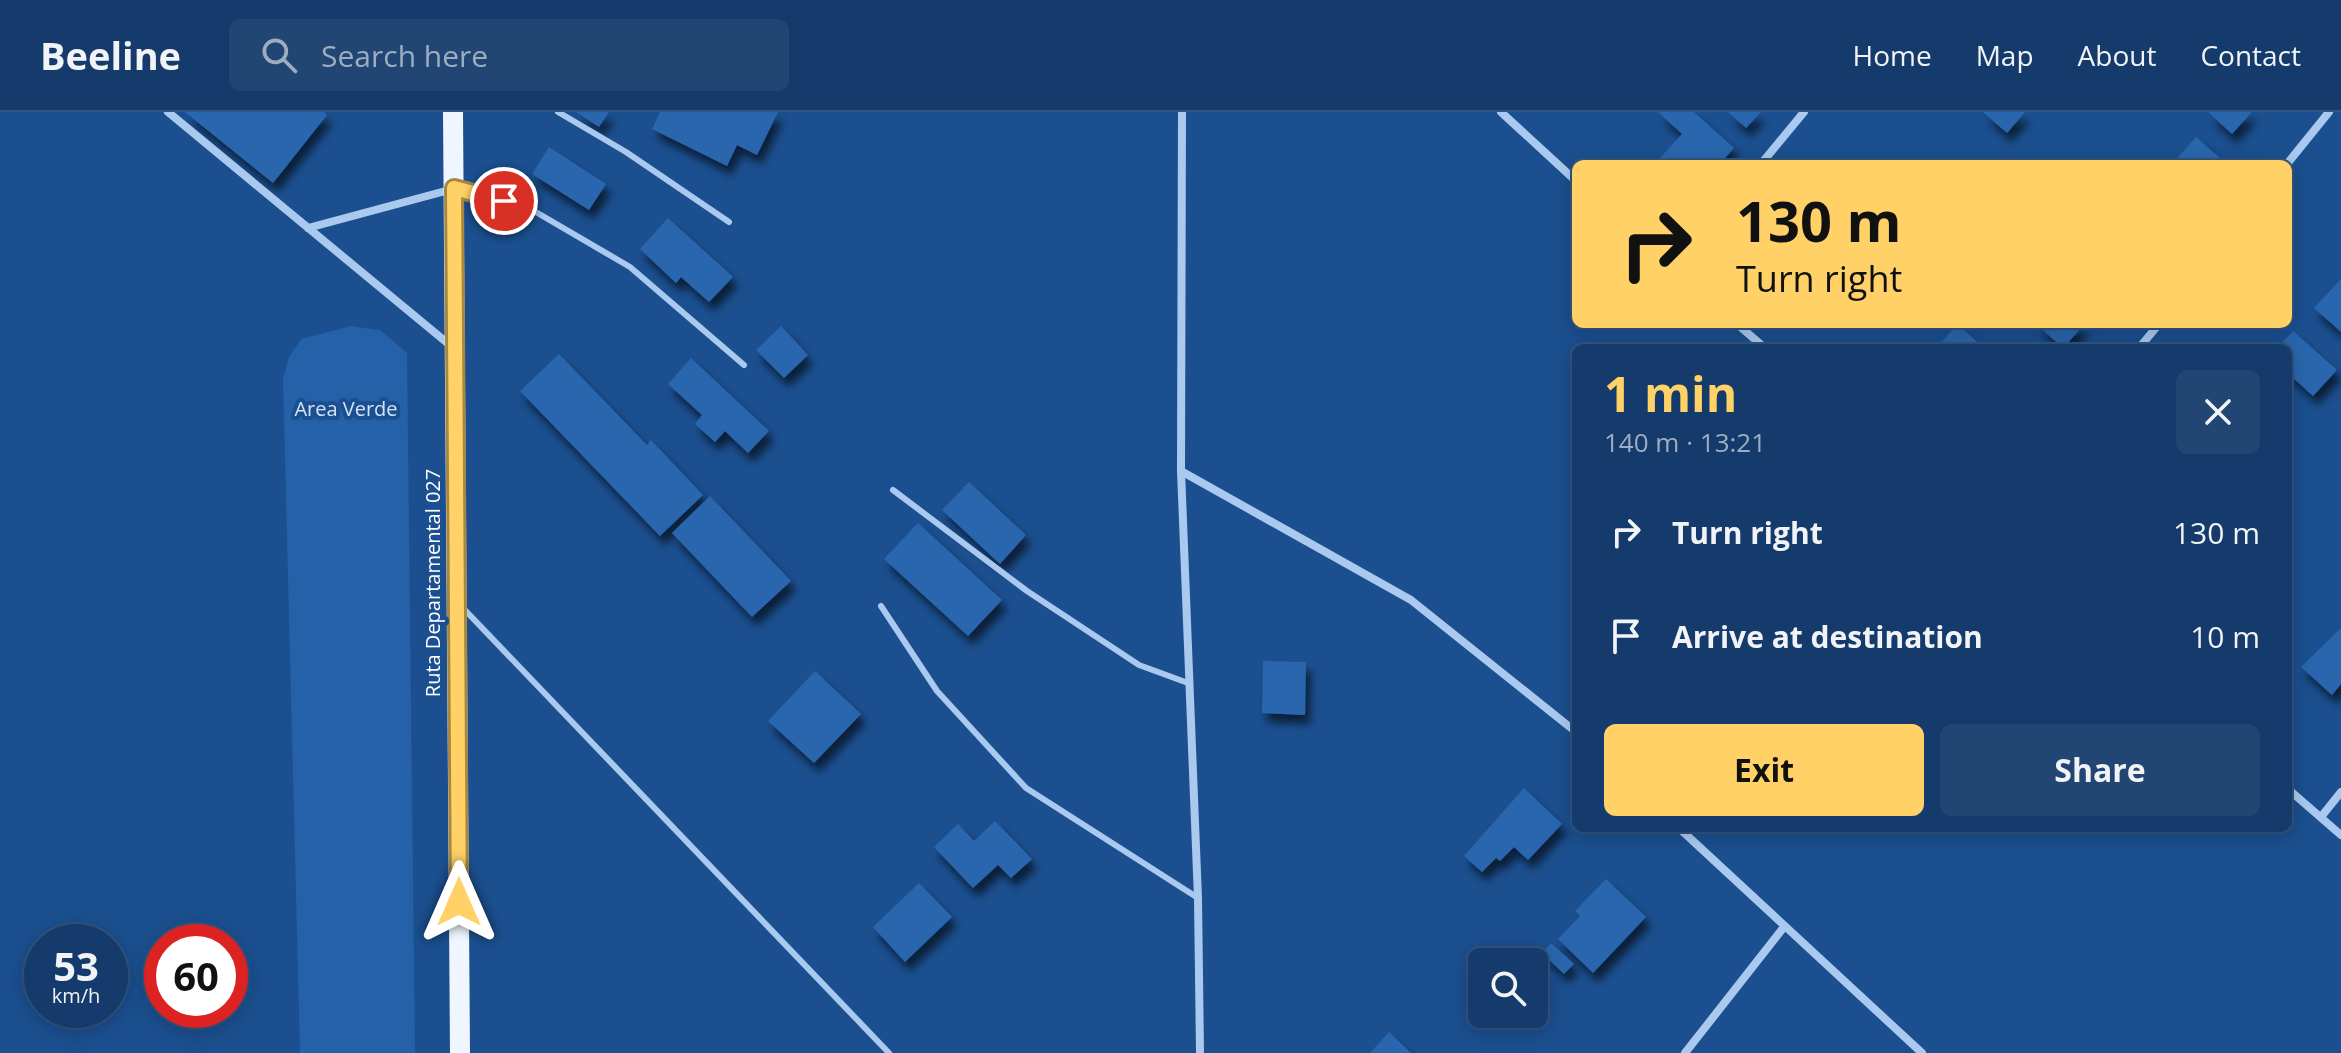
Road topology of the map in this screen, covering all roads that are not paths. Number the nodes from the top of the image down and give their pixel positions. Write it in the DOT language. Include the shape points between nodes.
graph roads {
  1 [pos="168,112"];
  2 [pos="453,112"];
  3 [pos="558,112"];
  4 [pos="1182,112"];
  5 [pos="1501,112"];
  6 [pos="1804,112"];
  7 [pos="2329,112"];
  8 [pos="1764,160"];
  9 [pos="2290,160"];
  10 [pos="1572,177"];
  11 [pos="454,188"];
  12 [pos="729,222"];
  13 [pos="308,228"];
  14 [pos="1742,328"];
  15 [pos="2156,328"];
  16 [pos="1760,344"];
  17 [pos="2142,344"];
  18 [pos="455,349"];
  19 [pos="744,365"];
  20 [pos="1181,471"];
  21 [pos="893,490"];
  22 [pos="457,601"];
  23 [pos="881,606"];
  24 [pos="1188,683"];
  25 [pos="1572,729"];
  26 [pos="2292,792"];
  27 [pos="2341,792"];
  28 [pos="2321,817"];
  29 [pos="1683,832"];
  30 [pos="2341,835"];
  31 [pos="1198,898"];
  32 [pos="1784,927"];
  33 [pos="460,1053"];
  34 [pos="889,1053"];
  35 [pos="1200,1053"];
  36 [pos="1685,1053"];
  37 [pos="1922,1053"];
  1 -- 13 [label="street"];
  2 -- 11 [label="main road, Ruta Departamental 027"];
  3 -- 12 [label="lane"];
  4 -- 20 [label="street"];
  5 -- 10 [label="street"];
  6 -- 8 [label="street"];
  7 -- 9 [label="street"];
  11 -- 13 [label="street"];
  11 -- 18 [label="main road, Ruta Departamental 027"];
  11 -- 19 [label="lane" via="529,208 630,267"];
  13 -- 18 [label="street"];
  14 -- 16 [label="street"];
  15 -- 17 [label="street"];
  18 -- 22 [label="main road, Ruta Departamental 027"];
  20 -- 24 [label="street"];
  20 -- 25 [label="street" via="1411,600"];
  21 -- 24 [label="lane" via="1027,591 1139,665"];
  22 -- 33 [label="main road, Ruta Departamental 027"];
  22 -- 34 [label="lane"];
  23 -- 31 [label="lane" via="937,691 1026,788"];
  24 -- 31 [label="street"];
  26 -- 28 [label="street"];
  27 -- 28 [label="street"];
  28 -- 30 [label="street"];
  29 -- 32 [label="street"];
  31 -- 35 [label="street"];
  32 -- 36 [label="street"];
  32 -- 37 [label="street"];
}
